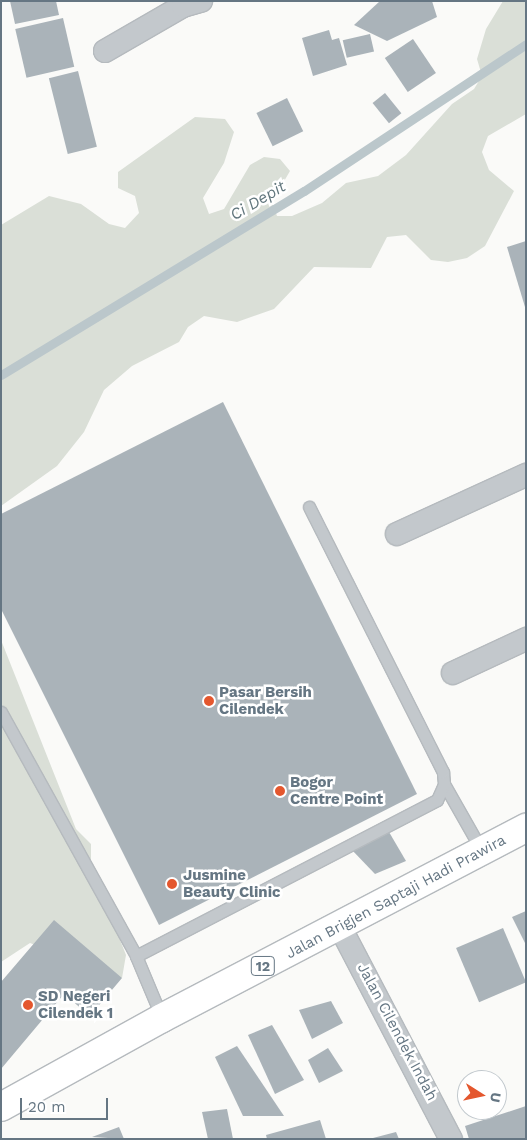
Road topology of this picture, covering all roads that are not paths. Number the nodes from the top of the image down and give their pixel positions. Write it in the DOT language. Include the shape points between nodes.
graph roads {
  1 [pos="188,3"];
  2 [pos="105,51"];
  3 [pos="526,475"];
  4 [pos="308,507"];
  5 [pos="397,534"];
  6 [pos="526,639"];
  7 [pos="453,673"];
  8 [pos="1,712"];
  9 [pos="444,784"];
  10 [pos="526,828"];
  11 [pos="482,852"];
  12 [pos="340,927"];
  13 [pos="136,956"];
  14 [pos="162,1018"];
  15 [pos="1,1107"];
  16 [pos="451,1139"];
  1 -- 2 [label="street"];
  3 -- 5 [label="street"];
  4 -- 9 [label="lane" via="443,772"];
  6 -- 7 [label="street"];
  8 -- 13 [label="lane"];
  9 -- 11 [label="lane"];
  9 -- 13 [label="lane" via="437,800"];
  10 -- 11 [label="main road, Jalan Brigjen Saptaji Hadi Prawira / 12"];
  11 -- 12 [label="main road, Jalan Brigjen Saptaji Hadi Prawira / 12"];
  12 -- 14 [label="main road, Jalan Brigjen Saptaji Hadi Prawira / 12"];
  12 -- 16 [label="street, Jalan Cilendek Indah"];
  13 -- 14 [label="lane"];
  14 -- 15 [label="main road, Jalan Brigjen Saptaji Hadi Prawira / 12"];
}
